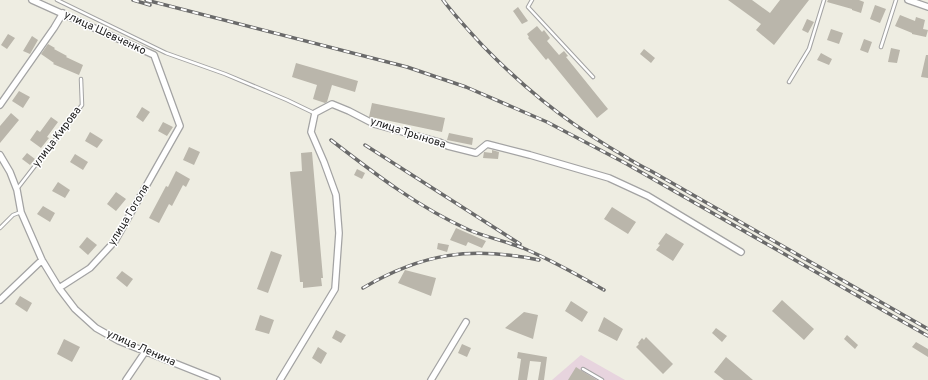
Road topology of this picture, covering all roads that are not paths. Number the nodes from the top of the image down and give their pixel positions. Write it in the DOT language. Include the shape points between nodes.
graph roads {
  1 [pos="32,0"];
  2 [pos="57,0"];
  3 [pos="532,0"];
  4 [pos="824,0"];
  5 [pos="896,0"];
  6 [pos="908,0"];
  7 [pos="928,7"];
  8 [pos="63,14"];
  9 [pos="881,47"];
  10 [pos="593,78"];
  11 [pos="81,79"];
  12 [pos="789,82"];
  13 [pos="0,105"];
  14 [pos="315,113"];
  15 [pos="180,126"];
  16 [pos="0,156"];
  17 [pos="17,190"];
  18 [pos="21,212"];
  19 [pos="0,228"];
  20 [pos="741,252"];
  21 [pos="42,260"];
  22 [pos="59,288"];
  23 [pos="0,300"];
  24 [pos="466,322"];
  25 [pos="145,352"];
  26 [pos="583,369"];
  27 [pos="126,380"];
  28 [pos="217,380"];
  29 [pos="280,380"];
  30 [pos="431,380"];
  31 [pos="602,380"];
  1 -- 8 [label="street, улица Шевченко"];
  2 -- 14 [label="lane" via="166,53 225,74"];
  3 -- 10 [label="lane" via="528,7"];
  4 -- 12 [label="lane" via="809,49"];
  5 -- 9 [label="lane"];
  6 -- 7 [label="street"];
  8 -- 13 [label="street"];
  8 -- 15 [label="street, улица Шевченко" via="154,56"];
  11 -- 17 [label="lane, улица Кирова" via="82,105"];
  14 -- 20 [label="street, улица Трынова" via="332,104 374,124 448,146 476,153 488,144 609,178 648,196"];
  14 -- 29 [label="street" via="311,132 336,195 339,234 335,289"];
  15 -- 22 [label="street, улица Гоголя" via="115,241 90,268"];
  16 -- 17 [label="street, улица Ленина"];
  17 -- 18 [label="street, улица Ленина"];
  18 -- 19 [label="lane" via="13,215"];
  18 -- 21 [label="street, улица Ленина"];
  21 -- 22 [label="street, улица Ленина"];
  21 -- 23 [label="street"];
  22 -- 25 [label="street, улица Ленина" via="75,309 96,328"];
  24 -- 30 [label="street"];
  25 -- 27 [label="street"];
  25 -- 28 [label="street, улица Ленина"];
  26 -- 31 [label="lane"];
}
